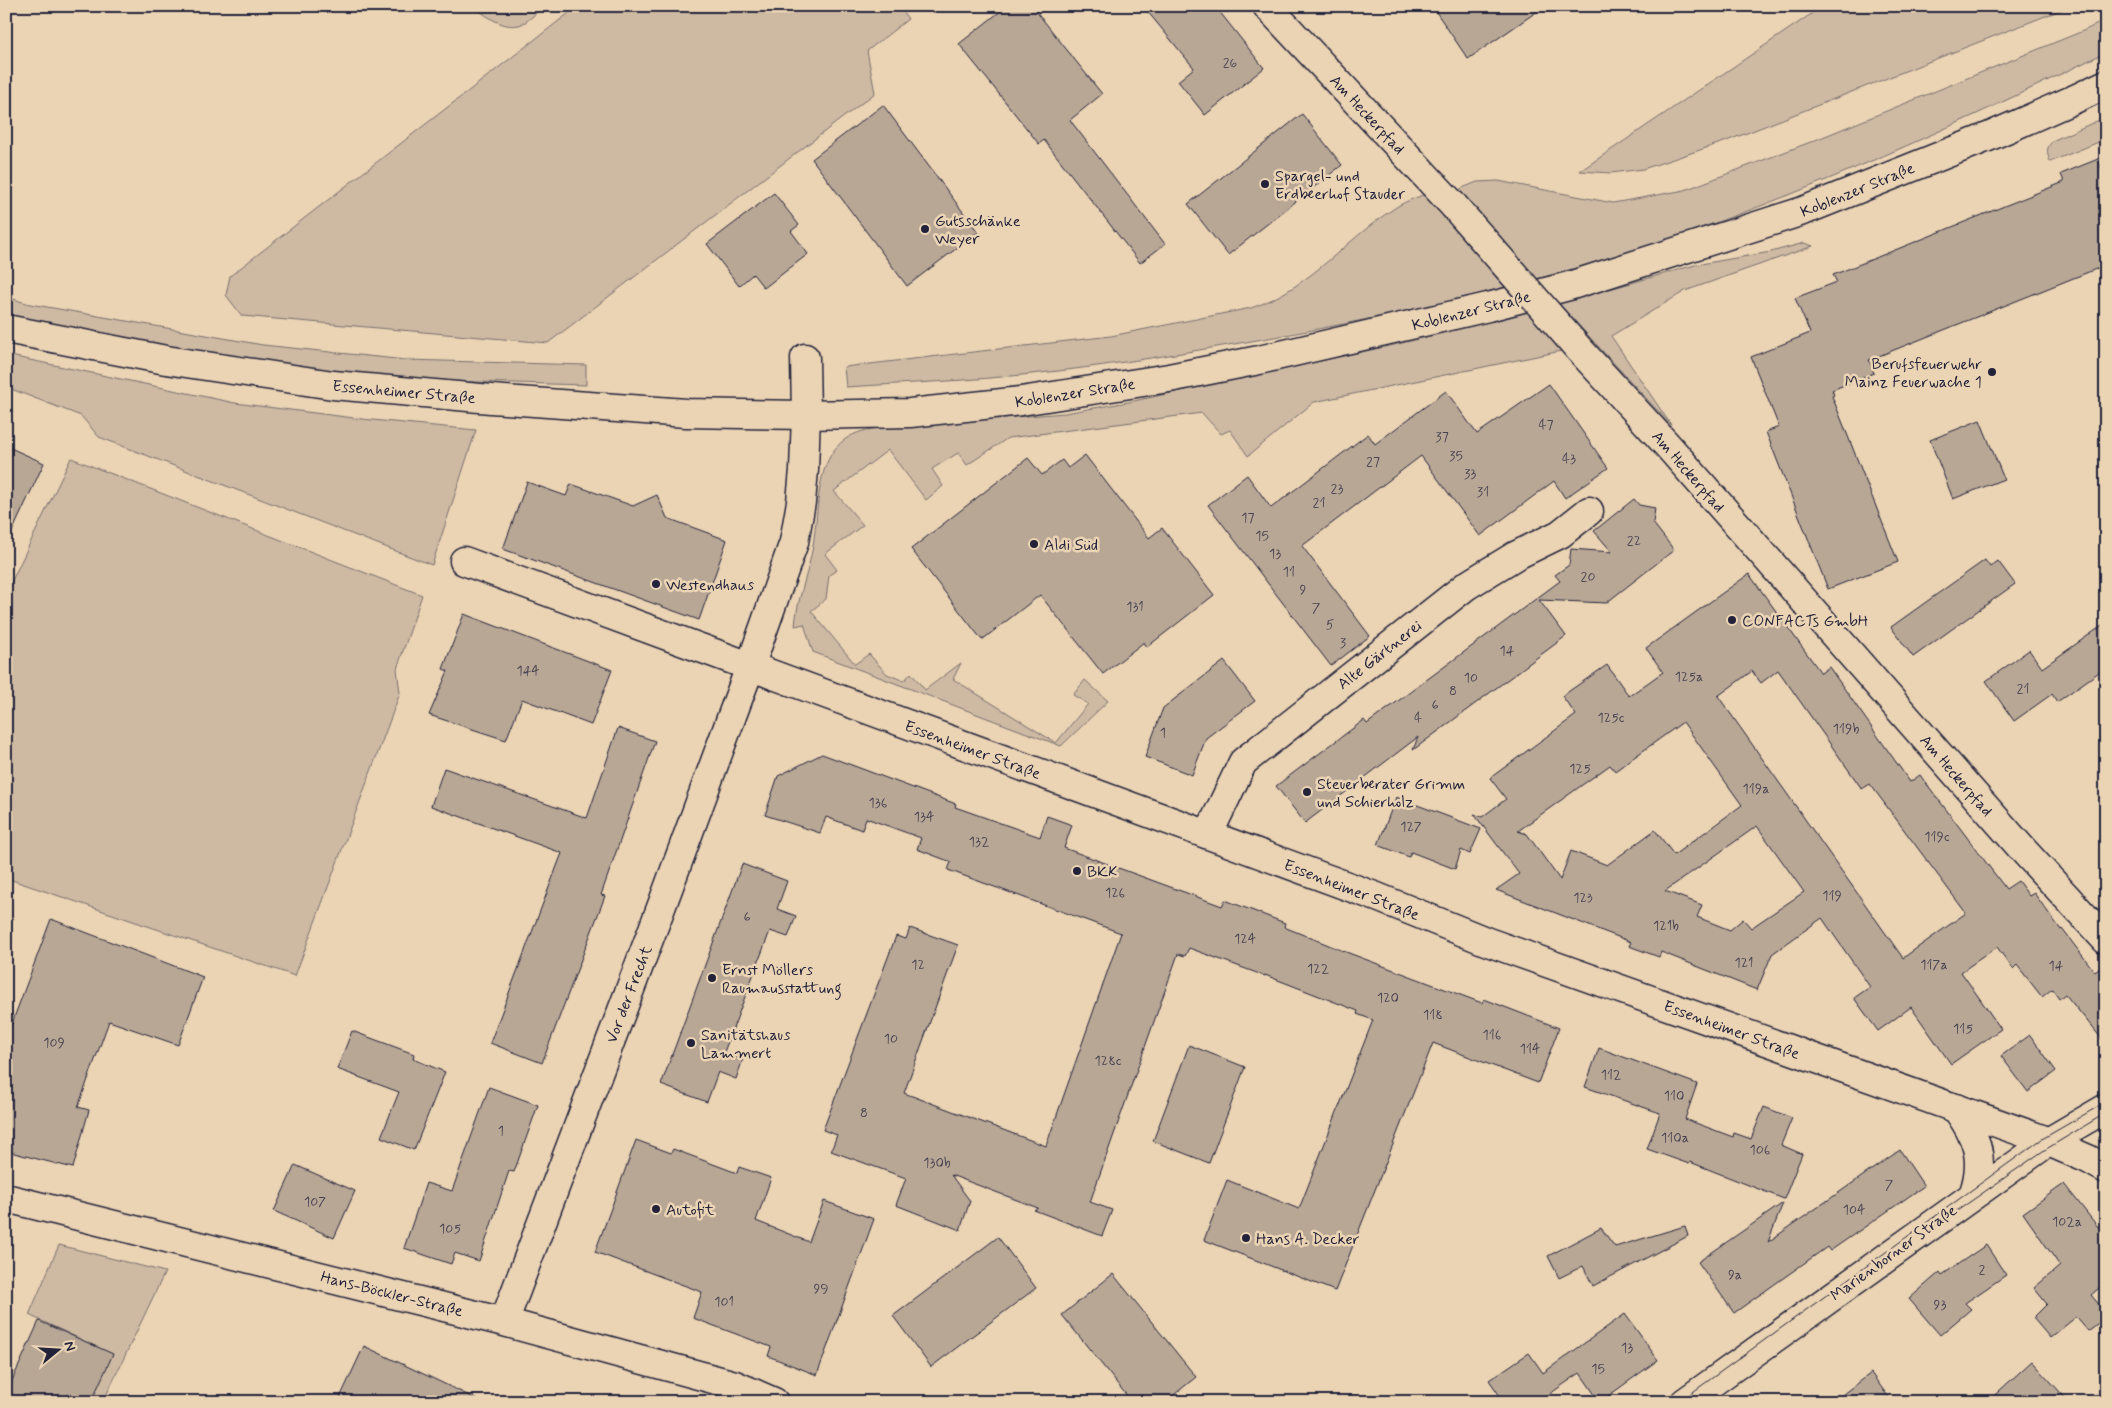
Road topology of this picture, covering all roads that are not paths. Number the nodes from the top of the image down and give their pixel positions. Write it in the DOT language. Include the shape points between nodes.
graph roads {
  1 [pos="1267,6"];
  2 [pos="2106,84"];
  3 [pos="2106,95"];
  4 [pos="2077,98"];
  5 [pos="6,329"];
  6 [pos="805,358"];
  7 [pos="806,415"];
  8 [pos="1589,511"];
  9 [pos="464,561"];
  10 [pos="750,667"];
  11 [pos="1208,835"];
  12 [pos="2106,940"];
  13 [pos="1956,1108"];
  14 [pos="2106,1108"];
  15 [pos="2048,1142"];
  16 [pos="2106,1169"];
  17 [pos="1973,1195"];
  18 [pos="6,1198"];
  19 [pos="504,1322"];
  20 [pos="774,1402"];
  21 [pos="1684,1402"];
  1 -- 12 [label="street, Am Heckerpfad, bridge" via="1454,206"];
  2 -- 4 [label="street, Koblenzer Straße"];
  3 -- 4 [label="street"];
  4 -- 7 [label="street, Koblenzer Straße" via="1803,210 1569,286 1488,307 1169,378 1021,401 910,413"];
  5 -- 7 [label="street, Essenheimer Straße" via="166,360 333,385 686,413"];
  6 -- 7 [label="street"];
  7 -- 10 [label="street" via="801,502 794,542"];
  8 -- 11 [label="street, Alte Gärtnerei" via="1560,534 1515,556 1466,586 1242,762"];
  9 -- 10 [label="street, Essenheimer Straße"];
  10 -- 11 [label="street, Essenheimer Straße"];
  10 -- 19 [label="street, Vor der Frecht"];
  11 -- 13 [label="street, Essenheimer Straße" via="1488,942"];
  13 -- 15 [label="street, Essenheimer Straße"];
  13 -- 17 [label="street" via="1971,1129 1978,1154"];
  14 -- 15 [label="street, Marienborner Straße"];
  15 -- 16 [label="street, Essenheimer Straße"];
  15 -- 17 [label="street, Marienborner Straße"];
  17 -- 21 [label="street, Marienborner Straße"];
  18 -- 19 [label="street, Hans-Böckler-Straße"];
  19 -- 20 [label="street, Hans-Böckler-Straße" via="735,1385"];
}
